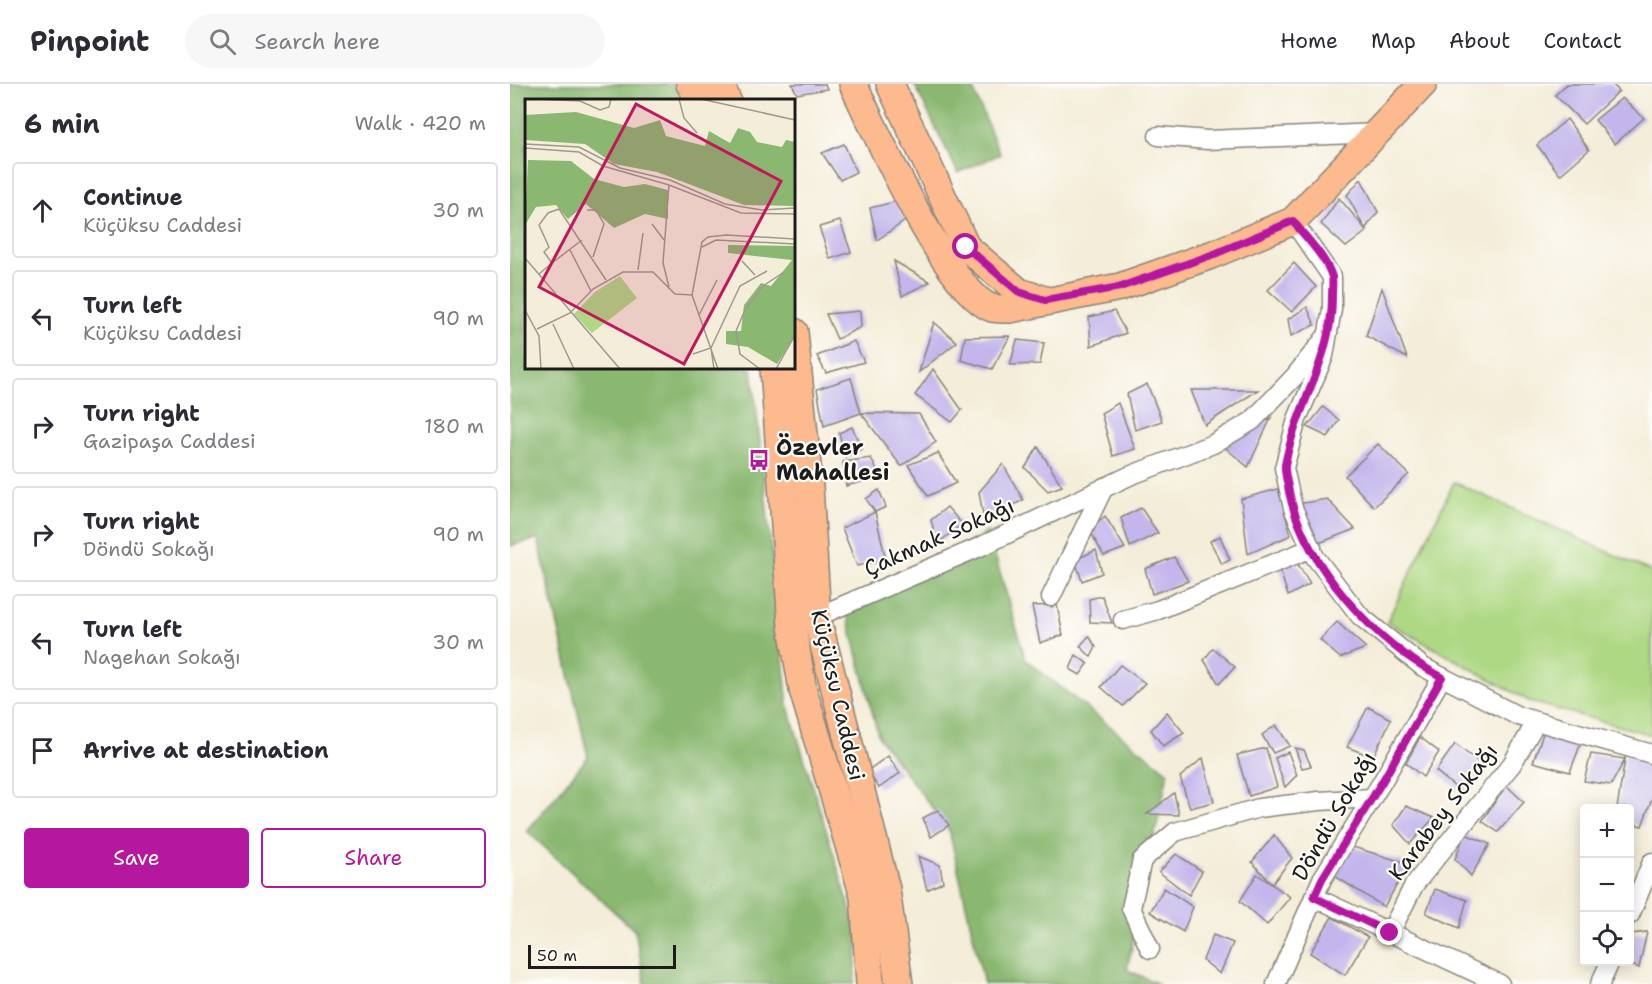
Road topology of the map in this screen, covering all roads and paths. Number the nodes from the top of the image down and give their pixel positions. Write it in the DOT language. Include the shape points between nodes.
graph roads {
  1 [pos="690,84"];
  2 [pos="720,84"];
  3 [pos="853,84"];
  4 [pos="890,84"];
  5 [pos="1423,84"];
  6 [pos="699,99"];
  7 [pos="727,99"];
  8 [pos="1379,133"];
  9 [pos="1158,136"];
  10 [pos="1293,221"];
  11 [pos="1045,300"];
  12 [pos="1328,335"];
  13 [pos="795,342"];
  14 [pos="774,369"];
  15 [pos="1104,488"];
  16 [pos="1312,548"];
  17 [pos="1051,597"];
  18 [pos="817,618"];
  19 [pos="1123,620"];
  20 [pos="792,626"];
  21 [pos="1442,677"];
  22 [pos="1536,722"];
  23 [pos="1652,753"];
  24 [pos="1372,798"];
  25 [pos="1652,861"];
  26 [pos="1314,897"];
  27 [pos="1630,912"];
  28 [pos="1390,933"];
  29 [pos="1150,949"];
  30 [pos="1608,966"];
  31 [pos="870,984"];
  32 [pos="899,984"];
  33 [pos="1276,984"];
  34 [pos="1500,984"];
  35 [pos="1600,984"];
  1 -- 6 [label="main road"];
  2 -- 7 [label="main road"];
  3 -- 11 [label="main road" via="915,210 944,259 973,295 992,308 1010,309"];
  4 -- 11 [label="main road" via="966,247 1019,292"];
  5 -- 8 [label="main road"];
  8 -- 9 [label="street" via="1208,140"];
  8 -- 10 [label="main road"];
  10 -- 11 [label="main road" via="1120,287"];
  10 -- 12 [label="street" via="1332,277"];
  12 -- 15 [label="street, Çakmak Sokağı" via="1252,421 1213,444"];
  12 -- 16 [label="street" via="1324,356 1297,419 1284,468 1293,508"];
  13 -- 18 [label="main road, Küçüksu Caddesi"];
  14 -- 20 [label="main road, Küçüksu Caddesi"];
  15 -- 17 [label="street"];
  15 -- 18 [label="street, Çakmak Sokağı"];
  16 -- 19 [label="street" via="1158,610"];
  16 -- 21 [label="street" via="1360,616 1423,667"];
  18 -- 20 [label="street, Çakmak Sokağı"];
  18 -- 32 [label="main road, Küçüksu Caddesi" via="886,889"];
  20 -- 31 [label="main road, Küçüksu Caddesi" via="803,690 864,897"];
  21 -- 22 [label="street" via="1518,717"];
  21 -- 24 [label="street, Döndü Sokağı"];
  22 -- 23 [label="street"];
  22 -- 28 [label="street, Karabey Sokağı" via="1512,764 1414,885"];
  24 -- 26 [label="street, Döndü Sokağı"];
  24 -- 29 [label="street" via="1259,808 1175,832 1143,860 1131,908"];
  25 -- 27 [label="street"];
  26 -- 28 [label="street"];
  26 -- 33 [label="street, Döndü Sokağı"];
  28 -- 34 [label="street"];
  30 -- 35 [label="street"];
}
